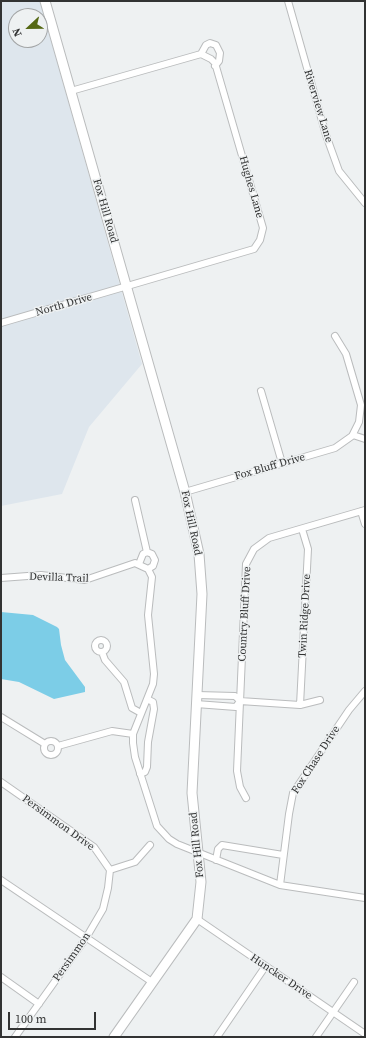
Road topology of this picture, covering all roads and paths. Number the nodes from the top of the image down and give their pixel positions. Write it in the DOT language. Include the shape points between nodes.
graph roads {
  1 [pos="45,1"];
  2 [pos="288,1"];
  3 [pos="201,54"];
  4 [pos="215,66"];
  5 [pos="71,91"];
  6 [pos="365,203"];
  7 [pos="127,286"];
  8 [pos="1,323"];
  9 [pos="335,336"];
  10 [pos="261,391"];
  11 [pos="362,422"];
  12 [pos="353,434"];
  13 [pos="365,439"];
  14 [pos="282,463"];
  15 [pos="184,492"];
  16 [pos="135,500"];
  17 [pos="363,511"];
  18 [pos="365,524"];
  19 [pos="302,528"];
  20 [pos="147,552"];
  21 [pos="139,564"];
  22 [pos="148,569"];
  23 [pos="1,578"];
  24 [pos="102,652"];
  25 [pos="365,691"];
  26 [pos="197,695"];
  27 [pos="147,699"];
  28 [pos="320,700"];
  29 [pos="240,701"];
  30 [pos="196,704"];
  31 [pos="300,705"];
  32 [pos="141,713"];
  33 [pos="1,717"];
  34 [pos="133,734"];
  35 [pos="45,744"];
  36 [pos="58,746"];
  37 [pos="140,774"];
  38 [pos="1,782"];
  39 [pos="246,798"];
  40 [pos="150,845"];
  41 [pos="197,852"];
  42 [pos="283,855"];
  43 [pos="216,860"];
  44 [pos="110,870"];
  45 [pos="1,880"];
  46 [pos="280,885"];
  47 [pos="365,898"];
  48 [pos="197,919"];
  49 [pos="86,938"];
  50 [pos="265,966"];
  51 [pos="1,977"];
  52 [pos="152,982"];
  53 [pos="354,982"];
  54 [pos="39,1004"];
  55 [pos="333,1011"];
  56 [pos="365,1034"];
  57 [pos="15,1037"];
  58 [pos="114,1037"];
  59 [pos="217,1037"];
  60 [pos="316,1037"];
  1 -- 5 [label="street, Fox Hill Road"];
  2 -- 6 [label="street, Riverview Lane" via="326,135 339,171"];
  3 -- 4 [label="street" via="211,59"];
  3 -- 4 [label="street, Hughes Lane" via="206,45 216,45 220,53"];
  3 -- 5 [label="street, Hughes Lane"];
  4 -- 7 [label="street, Hughes Lane" via="263,228 260,240 254,249"];
  5 -- 7 [label="street, Fox Hill Road"];
  7 -- 8 [label="street, North Drive"];
  7 -- 15 [label="street, Fox Hill Road"];
  9 -- 11 [label="street, Fox Bluff Drive" via="346,354 356,385"];
  10 -- 14 [label="street"];
  11 -- 12 [label="street, Fox Bluff Drive"];
  12 -- 13 [label="street"];
  12 -- 14 [label="street, Fox Bluff Drive" via="335,448"];
  14 -- 15 [label="street, Fox Bluff Drive"];
  15 -- 26 [label="street, Fox Hill Road" via="199,554 202,594"];
  16 -- 20 [label="street"];
  17 -- 18 [label="street"];
  17 -- 19 [label="street, Country Bluff Drive"];
  19 -- 29 [label="street, Country Bluff Drive" via="269,538 259,544 246,564"];
  19 -- 31 [label="street, Twin Ridge Drive" via="308,549"];
  20 -- 21 [label="street" via="143,554"];
  20 -- 22 [label="street" via="152,554 155,560 153,566"];
  21 -- 22 [label="street"];
  21 -- 23 [label="street, Devilla Trail" via="128,565 87,580 41,575"];
  22 -- 27 [label="street" via="152,577 148,615 154,674"];
  24 -- 32 [label="street" via="105,660 124,682 132,708"];
  25 -- 42 [label="street, Fox Chase Drive" via="349,710 294,792"];
  26 -- 29 [label="street" via="235,696"];
  26 -- 30 [label="street, Fox Hill Road"];
  27 -- 32 [label="street"];
  27 -- 37 [label="street" via="153,702 154,709 148,742 147,767 145,772"];
  28 -- 31 [label="street"];
  29 -- 30 [label="street" via="236,707"];
  29 -- 31 [label="street"];
  29 -- 39 [label="street, Country Bluff Drive" via="237,771 240,787"];
  30 -- 41 [label="street, Fox Hill Road" via="192,793"];
  32 -- 34 [label="street"];
  33 -- 35 [label="street"];
  34 -- 36 [label="street" via="112,731"];
  34 -- 37 [label="street"];
  35 -- 36 [label="street" via="53,741"];
  35 -- 36 [label="street" via="45,751 50,754 56,752"];
  37 -- 41 [label="street" via="157,826 169,840"];
  38 -- 44 [label="street, Persimmon Drive" via="94,847"];
  40 -- 44 [label="street" via="135,862"];
  41 -- 43 [label="street"];
  41 -- 48 [label="street, Fox Hill Road" via="201,882"];
  42 -- 43 [label="street" via="222,845 218,848"];
  42 -- 46 [label="street, Fox Chase Drive"];
  43 -- 46 [label="street"];
  44 -- 49 [label="street, Persimmon" via="103,909"];
  45 -- 49 [label="street"];
  46 -- 47 [label="street"];
  48 -- 50 [label="street, Huncker Drive"];
  48 -- 52 [label="street, Fox Hill Road"];
  49 -- 52 [label="street"];
  49 -- 54 [label="street, Persimmon"];
  50 -- 55 [label="street, Huncker Drive"];
  50 -- 59 [label="street"];
  51 -- 54 [label="street"];
  52 -- 58 [label="street, Fox Hill Road"];
  53 -- 55 [label="street"];
  54 -- 57 [label="street, Persimmon"];
  55 -- 56 [label="street, Huncker Drive"];
  55 -- 60 [label="street"];
}
